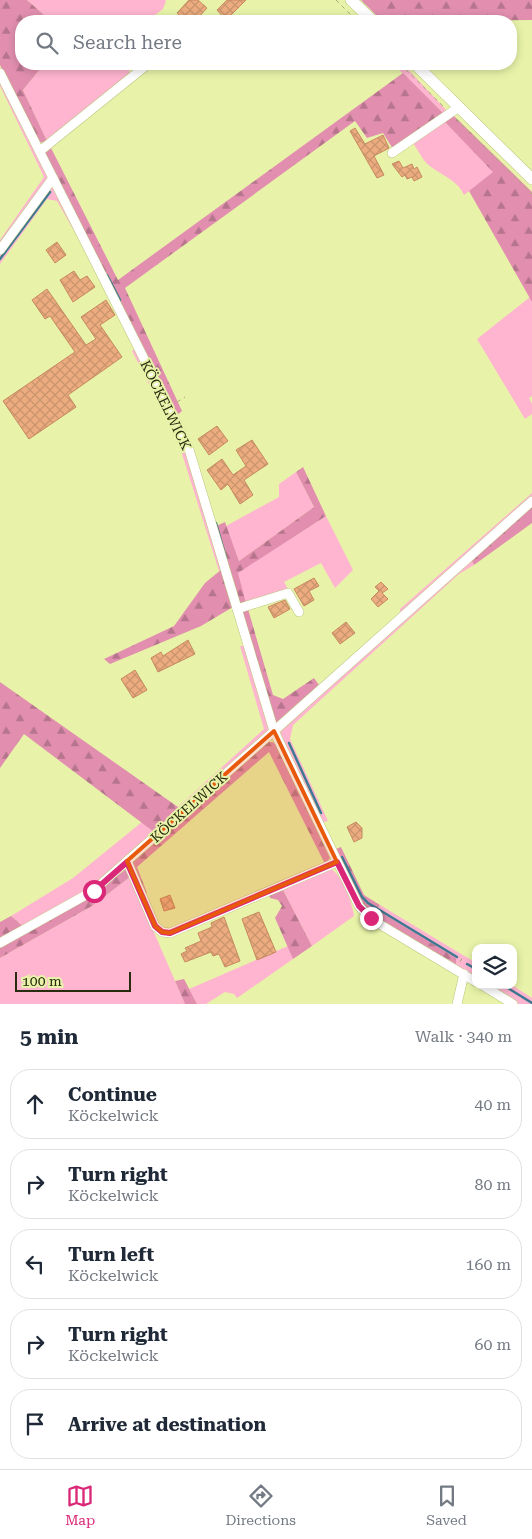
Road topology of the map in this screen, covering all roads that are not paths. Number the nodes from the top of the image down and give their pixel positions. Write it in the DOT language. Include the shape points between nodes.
graph roads {
  1 [pos="351,0"];
  2 [pos="367,15"];
  3 [pos="141,70"];
  4 [pos="421,70"];
  5 [pos="0,73"];
  6 [pos="454,110"];
  7 [pos="40,151"];
  8 [pos="392,153"];
  9 [pos="53,178"];
  10 [pos="532,179"];
  11 [pos="0,250"];
  12 [pos="532,501"];
  13 [pos="237,609"];
  14 [pos="299,612"];
  15 [pos="274,731"];
  16 [pos="127,862"];
  17 [pos="337,862"];
  18 [pos="0,943"];
  19 [pos="464,974"];
  20 [pos="472,979"];
  21 [pos="488,989"];
  22 [pos="509,1003"];
  23 [pos="458,1004"];
  1 -- 2 [label="main road"];
  3 -- 7 [label="street"];
  4 -- 6 [label="main road"];
  5 -- 7 [label="street, KÖCKELWICK"];
  6 -- 8 [label="street"];
  6 -- 10 [label="main road"];
  7 -- 9 [label="street, KÖCKELWICK"];
  9 -- 11 [label="street"];
  9 -- 13 [label="street, KÖCKELWICK" via="188,446"];
  12 -- 15 [label="street, KÖCKELWICK"];
  13 -- 14 [label="street" via="288,593"];
  13 -- 15 [label="street, KÖCKELWICK"];
  15 -- 16 [label="street, KÖCKELWICK"];
  15 -- 17 [label="street, KÖCKELWICK"];
  16 -- 17 [label="street" via="155,926 170,933"];
  16 -- 18 [label="street, KÖCKELWICK" via="94,891"];
  17 -- 19 [label="street, KÖCKELWICK" via="359,906 367,915"];
  19 -- 20 [label="street, KÖCKELWICK"];
  19 -- 23 [label="street"];
  21 -- 22 [label="street"];
}
